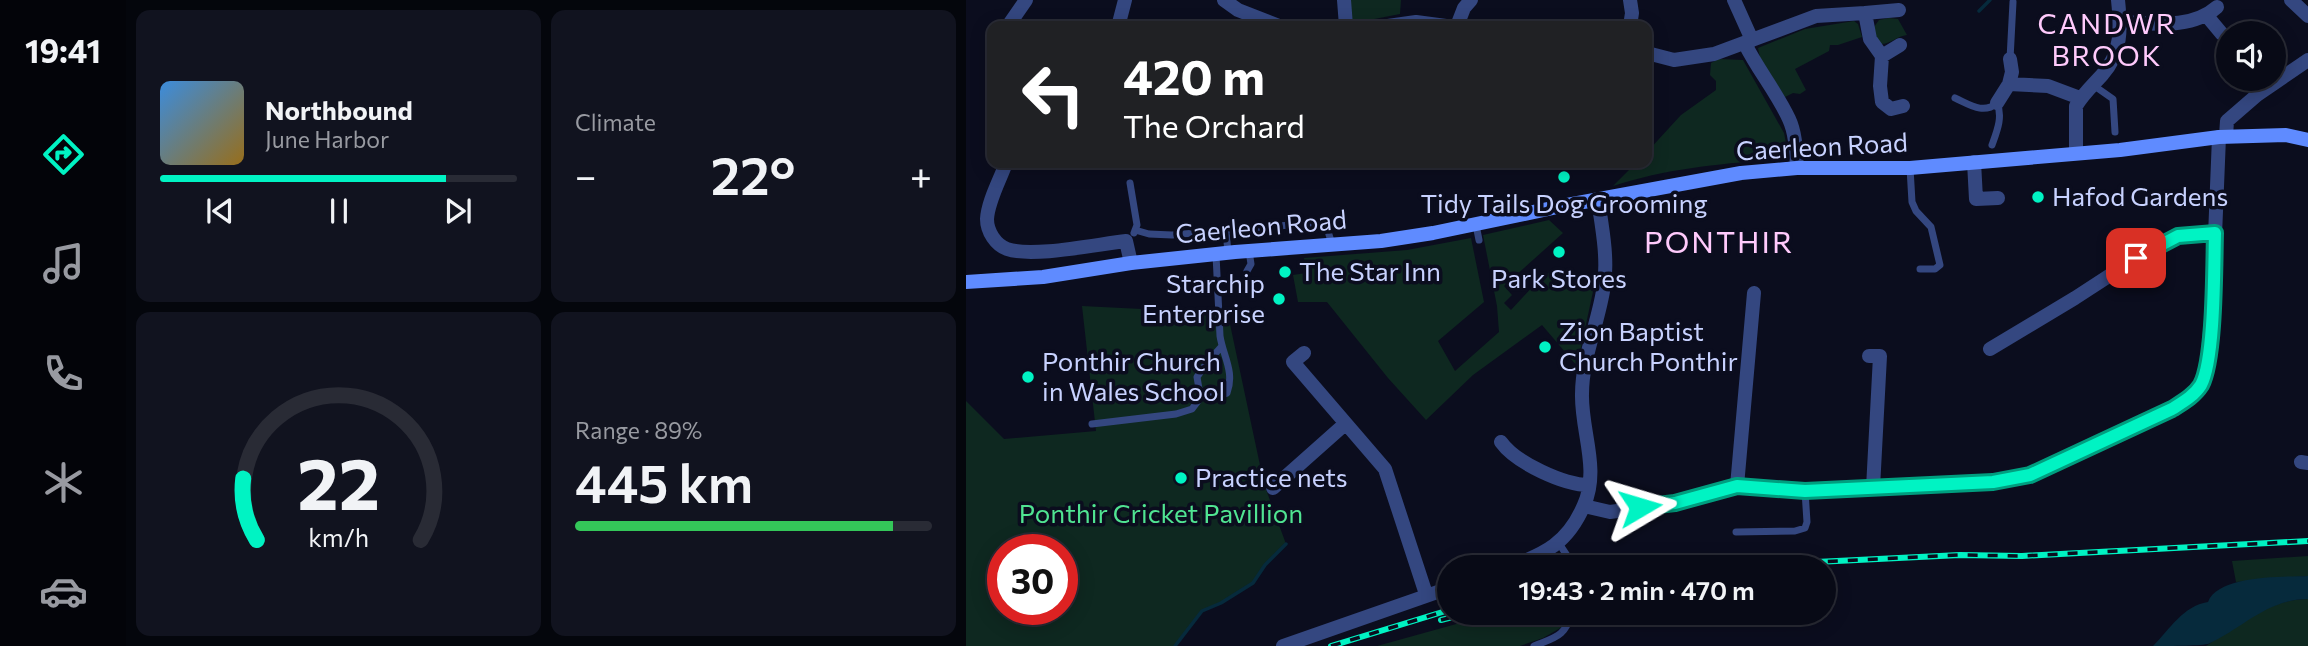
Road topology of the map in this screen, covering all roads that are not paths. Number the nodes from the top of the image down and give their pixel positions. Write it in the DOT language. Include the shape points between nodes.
graph roads {
  1 [pos="1026,0"];
  2 [pos="1125,0"];
  3 [pos="1224,0"];
  4 [pos="1343,0"];
  5 [pos="1471,0"];
  6 [pos="1630,0"];
  7 [pos="1734,0"];
  8 [pos="2118,0"];
  9 [pos="2291,0"];
  10 [pos="2014,2"];
  11 [pos="1899,10"];
  12 [pos="1866,13"];
  13 [pos="2308,16"];
  14 [pos="1014,21"];
  15 [pos="1120,21"];
  16 [pos="1262,21"];
  17 [pos="1345,21"];
  18 [pos="1459,21"];
  19 [pos="1631,21"];
  20 [pos="2216,21"];
  21 [pos="2120,22"];
  22 [pos="1749,42"];
  23 [pos="1900,44"];
  24 [pos="1652,54"];
  25 [pos="1882,56"];
  26 [pos="2010,59"];
  27 [pos="2308,60"];
  28 [pos="2009,84"];
  29 [pos="2093,85"];
  30 [pos="2080,98"];
  31 [pos="1955,99"];
  32 [pos="1997,103"];
  33 [pos="1903,106"];
  34 [pos="2115,132"];
  35 [pos="2222,137"];
  36 [pos="2308,141"];
  37 [pos="1992,145"];
  38 [pos="2076,153"];
  39 [pos="1974,162"];
  40 [pos="1004,168"];
  41 [pos="1797,168"];
  42 [pos="1910,168"];
  43 [pos="1130,183"];
  44 [pos="1998,198"];
  45 [pos="1598,200"];
  46 [pos="1475,224"];
  47 [pos="1226,230"];
  48 [pos="2215,233"];
  49 [pos="1131,236"];
  50 [pos="1479,240"];
  51 [pos="1332,245"];
  52 [pos="1249,251"];
  53 [pos="1222,253"];
  54 [pos="1131,263"];
  55 [pos="1920,269"];
  56 [pos="1247,271"];
  57 [pos="966,282"];
  58 [pos="1754,293"];
  59 [pos="1222,346"];
  60 [pos="1990,349"];
  61 [pos="1304,353"];
  62 [pos="1869,356"];
  63 [pos="1204,393"];
  64 [pos="1091,424"];
  65 [pos="1345,424"];
  66 [pos="1503,451"];
  67 [pos="1589,485"];
  68 [pos="1737,486"];
  69 [pos="1273,488"];
  70 [pos="1873,488"];
  71 [pos="1805,491"];
  72 [pos="1584,506"];
  73 [pos="1737,532"];
  74 [pos="1559,542"];
  75 [pos="1542,555"];
  76 [pos="1567,555"];
  77 [pos="1437,591"];
  78 [pos="1426,594"];
  79 [pos="1568,625"];
  80 [pos="1283,646"];
  81 [pos="1534,646"];
  1 -- 14 [label="street"];
  2 -- 15 [label="street"];
  3 -- 16 [label="street"];
  4 -- 17 [label="street"];
  5 -- 18 [label="street"];
  6 -- 19 [label="street"];
  7 -- 22 [label="street"];
  8 -- 21 [label="street"];
  9 -- 13 [label="street"];
  10 -- 26 [label="lane"];
  11 -- 12 [label="street"];
  12 -- 22 [label="street" via="1816,16"];
  12 -- 25 [label="street" via="1870,40"];
  20 -- 21 [label="street" via="2212,11 2165,24"];
  21 -- 29 [label="street" via="2115,58"];
  22 -- 24 [label="street" via="1714,54 1674,60"];
  22 -- 41 [label="street" via="1757,68 1788,118"];
  23 -- 25 [label="street"];
  25 -- 33 [label="street" via="1882,102 1891,109"];
  26 -- 28 [label="street"];
  27 -- 35 [label="street" via="2227,121"];
  28 -- 30 [label="street" via="2048,86"];
  28 -- 32 [label="street"];
  29 -- 30 [label="street"];
  29 -- 34 [label="lane" via="2113,99"];
  30 -- 38 [label="street"];
  31 -- 32 [label="lane" via="1983,109"];
  32 -- 37 [label="lane" via="1998,130"];
  35 -- 36 [label="main road, Caerleon Road" via="2286,135"];
  35 -- 38 [label="main road, Caerleon Road"];
  35 -- 48 [label="street"];
  38 -- 39 [label="main road, Caerleon Road"];
  39 -- 42 [label="main road, Caerleon Road"];
  39 -- 44 [label="street" via="1976,199"];
  40 -- 49 [label="street" via="988,216 989,230 998,244 1022,251"];
  41 -- 42 [label="main road, Caerleon Road"];
  41 -- 45 [label="main road, Caerleon Road" via="1741,173"];
  42 -- 55 [label="lane" via="1912,202 1931,227 1940,264 1935,269"];
  43 -- 49 [label="lane" via="1137,225"];
  45 -- 46 [label="main road, Caerleon Road"];
  45 -- 67 [label="street" via="1604,284 1582,396"];
  46 -- 50 [label="lane"];
  46 -- 51 [label="main road, Caerleon Road"];
  47 -- 49 [label="lane"];
  47 -- 51 [label="lane" via="1325,222"];
  47 -- 53 [label="lane"];
  48 -- 60 [label="street" via="2178,236 2155,246"];
  48 -- 70 [label="street" via="2207,363 2202,383 2190,398 2030,475 1993,482"];
  49 -- 54 [label="street"];
  51 -- 52 [label="main road, Caerleon Road"];
  52 -- 53 [label="main road, Caerleon Road"];
  52 -- 56 [label="lane"];
  53 -- 54 [label="main road, Caerleon Road"];
  53 -- 59 [label="lane"];
  54 -- 57 [label="main road, Caerleon Road" via="1043,277"];
  58 -- 68 [label="street"];
  59 -- 63 [label="lane" via="1197,377"];
  59 -- 63 [label="lane" via="1231,384 1219,397"];
  61 -- 65 [label="street" via="1293,362"];
  62 -- 70 [label="street" via="1880,356"];
  63 -- 64 [label="lane" via="1192,409 1176,414"];
  65 -- 69 [label="street"];
  65 -- 78 [label="street" via="1385,469"];
  66 -- 67 [label="street" via="1568,483"];
  67 -- 72 [label="street"];
  68 -- 71 [label="street"];
  68 -- 72 [label="street" via="1675,503 1610,512"];
  70 -- 71 [label="street"];
  71 -- 73 [label="lane" via="1805,528"];
  72 -- 74 [label="street"];
  74 -- 75 [label="street"];
  74 -- 76 [label="lane"];
  77 -- 78 [label="street"];
  78 -- 80 [label="street"];
  79 -- 81 [label="lane" via="1562,635"];
}
